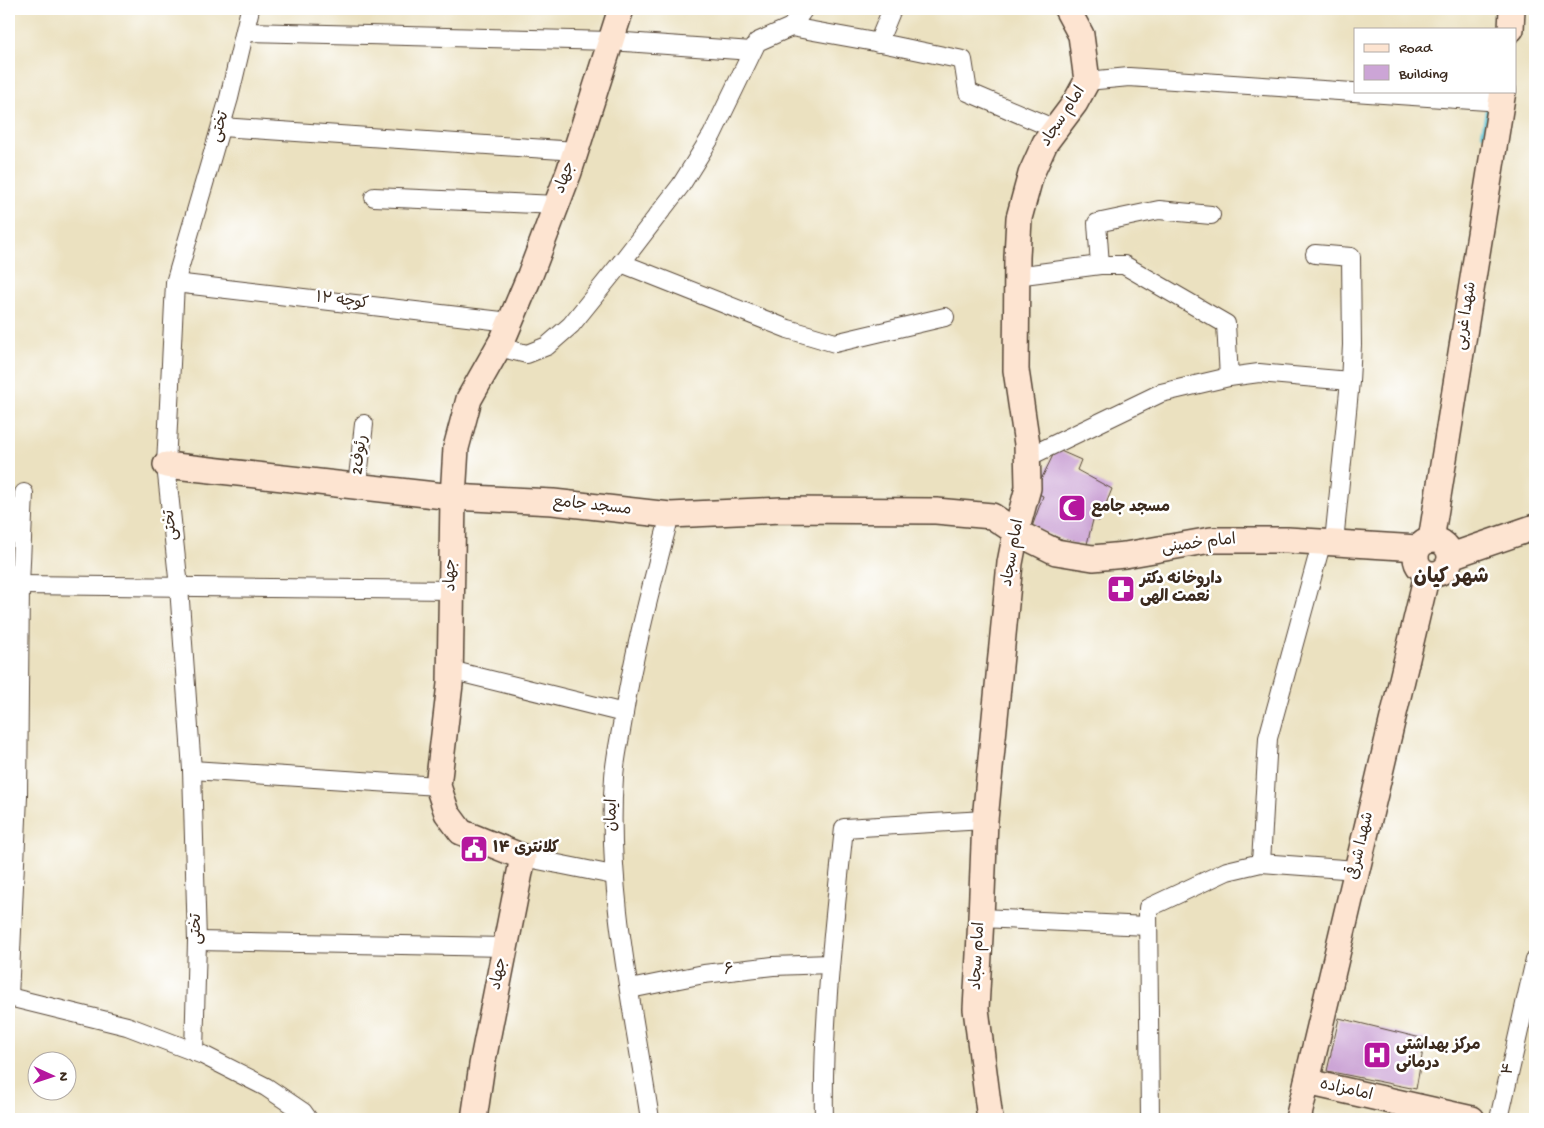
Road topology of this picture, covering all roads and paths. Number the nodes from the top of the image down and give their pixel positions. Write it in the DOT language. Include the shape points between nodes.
graph roads {
  1 [pos="250,9"];
  2 [pos="621,9"];
  3 [pos="804,9"];
  4 [pos="892,9"];
  5 [pos="1067,9"];
  6 [pos="1512,9"];
  7 [pos="791,27"];
  8 [pos="1511,28"];
  9 [pos="245,32"];
  10 [pos="611,41"];
  11 [pos="878,42"];
  12 [pos="752,51"];
  13 [pos="1088,81"];
  14 [pos="1354,90"];
  15 [pos="1390,92"];
  16 [pos="1495,98"];
  17 [pos="221,128"];
  18 [pos="1055,129"];
  19 [pos="576,151"];
  20 [pos="374,197"];
  21 [pos="556,205"];
  22 [pos="1211,215"];
  23 [pos="1315,254"];
  24 [pos="621,263"];
  25 [pos="1100,266"];
  26 [pos="1016,276"];
  27 [pos="175,283"];
  28 [pos="945,317"];
  29 [pos="510,322"];
  30 [pos="498,348"];
  31 [pos="1229,377"];
  32 [pos="1350,381"];
  33 [pos="364,424"];
  34 [pos="1028,457"];
  35 [pos="166,465"];
  36 [pos="357,486"];
  37 [pos="24,493"];
  38 [pos="453,497"];
  39 [pos="670,515"];
  40 [pos="1535,527"];
  41 [pos="1016,532"];
  42 [pos="1328,542"];
  43 [pos="1425,544"];
  44 [pos="1451,556"];
  45 [pos="1427,574"];
  46 [pos="20,585"];
  47 [pos="179,587"];
  48 [pos="452,590"];
  49 [pos="450,670"];
  50 [pos="624,713"];
  51 [pos="192,770"];
  52 [pos="438,786"];
  53 [pos="985,820"];
  54 [pos="523,857"];
  55 [pos="1261,863"];
  56 [pos="1356,870"];
  57 [pos="613,875"];
  58 [pos="981,918"];
  59 [pos="1147,926"];
  60 [pos="197,941"];
  61 [pos="505,947"];
  62 [pos="1535,960"];
  63 [pos="830,964"];
  64 [pos="630,989"];
  65 [pos="9,997"];
  66 [pos="194,1052"];
  67 [pos="1307,1082"];
  68 [pos="308,1119"];
  69 [pos="474,1119"];
  70 [pos="650,1119"];
  71 [pos="824,1119"];
  72 [pos="990,1119"];
  73 [pos="1150,1119"];
  74 [pos="1298,1119"];
  75 [pos="1472,1119"];
  76 [pos="1499,1119"];
  1 -- 9 [label="street, تختی"];
  2 -- 10 [label="street, جهاد"];
  3 -- 7 [label="street"];
  4 -- 11 [label="street"];
  5 -- 13 [label="street, امام سجاد" via="1080,35"];
  6 -- 8 [label="street"];
  7 -- 11 [label="street"];
  7 -- 12 [label="street" via="757,42"];
  9 -- 10 [label="street"];
  9 -- 17 [label="street, تختی"];
  10 -- 12 [label="street"];
  10 -- 19 [label="street, جهاد"];
  11 -- 18 [label="street" via="963,60 968,92"];
  12 -- 24 [label="street" via="712,135 681,185"];
  13 -- 14 [label="street" via="1129,77"];
  13 -- 18 [label="street, امام سجاد"];
  15 -- 16 [label="street"];
  16 -- 43 [label="street, شهدا غربی"];
  17 -- 19 [label="street"];
  17 -- 27 [label="street, تختی"];
  18 -- 26 [label="street, امام سجاد" via="1044,143 1031,174 1019,218"];
  19 -- 21 [label="street, جهاد"];
  20 -- 21 [label="street"];
  21 -- 29 [label="street, جهاد"];
  22 -- 25 [label="street" via="1158,210 1097,223"];
  23 -- 32 [label="street" via="1351,257"];
  24 -- 28 [label="street" via="788,329 835,343"];
  24 -- 30 [label="street" via="571,325 547,346 527,354"];
  25 -- 26 [label="street"];
  25 -- 31 [label="street" via="1124,265 1226,324"];
  26 -- 34 [label="street, امام سجاد" via="1016,370"];
  27 -- 29 [label="street, کوچه ۱۲"];
  27 -- 35 [label="street, تختی"];
  29 -- 30 [label="street, جهاد"];
  30 -- 38 [label="street, جهاد" via="469,399 456,448"];
  31 -- 32 [label="street" via="1259,373"];
  31 -- 34 [label="street" via="1161,393"];
  32 -- 42 [label="street"];
  33 -- 36 [label="street, رئوف2"];
  34 -- 41 [label="street, امام سجاد" via="1028,488"];
  35 -- 36 [label="street, مسجد جامع"];
  35 -- 47 [label="street, تختی"];
  36 -- 38 [label="street, مسجد جامع"];
  37 -- 46 [label="street"];
  38 -- 39 [label="street, مسجد جامع" via="553,502"];
  38 -- 48 [label="street, جهاد"];
  39 -- 41 [label="street, مسجد جامع" via="782,510 936,511 992,516"];
  39 -- 50 [label="street, ایمان" via="647,601"];
  40 -- 44 [label="street"];
  41 -- 42 [label="street, امام خمینی" via="1056,552 1093,558 1126,556 1211,540"];
  41 -- 53 [label="street, امام سجاد" via="1004,612"];
  42 -- 43 [label="street, امام خمینی"];
  42 -- 55 [label="street" via="1268,738"];
  43 -- 44 [label="street" via="1437,540 1446,546"];
  43 -- 45 [label="street" via="1416,553 1417,563"];
  44 -- 45 [label="street" via="1444,571"];
  45 -- 56 [label="street, شهدا شرقی"];
  46 -- 47 [label="street"];
  46 -- 65 [label="street" via="18,796"];
  47 -- 48 [label="street"];
  47 -- 51 [label="street, تختی"];
  48 -- 49 [label="street, جهاد"];
  49 -- 50 [label="street"];
  49 -- 52 [label="street, جهاد"];
  50 -- 57 [label="street, ایمان" via="614,777"];
  51 -- 52 [label="street"];
  51 -- 60 [label="street, تختی"];
  52 -- 54 [label="street, جهاد" via="447,813 461,832"];
  53 -- 58 [label="street, امام سجاد"];
  53 -- 63 [label="street" via="844,828"];
  54 -- 57 [label="street"];
  54 -- 61 [label="street, جهاد"];
  55 -- 56 [label="street"];
  55 -- 59 [label="street" via="1227,871 1148,908"];
  56 -- 67 [label="street, شهدا شرقی"];
  57 -- 64 [label="street, ایمان"];
  58 -- 59 [label="street"];
  58 -- 72 [label="street, امام سجاد" via="976,1009"];
  59 -- 73 [label="street"];
  60 -- 61 [label="street"];
  60 -- 66 [label="street, تختی"];
  61 -- 69 [label="street, جهاد"];
  62 -- 76 [label="street, ۴"];
  63 -- 64 [label="street, ۶" via="773,966 704,974"];
  63 -- 71 [label="street"];
  64 -- 70 [label="street, ایمان"];
  65 -- 66 [label="street" via="127,1026"];
  66 -- 68 [label="street" via="266,1086"];
  67 -- 74 [label="street, شهدا شرقی"];
  67 -- 75 [label="street, امامزاده"];
}
